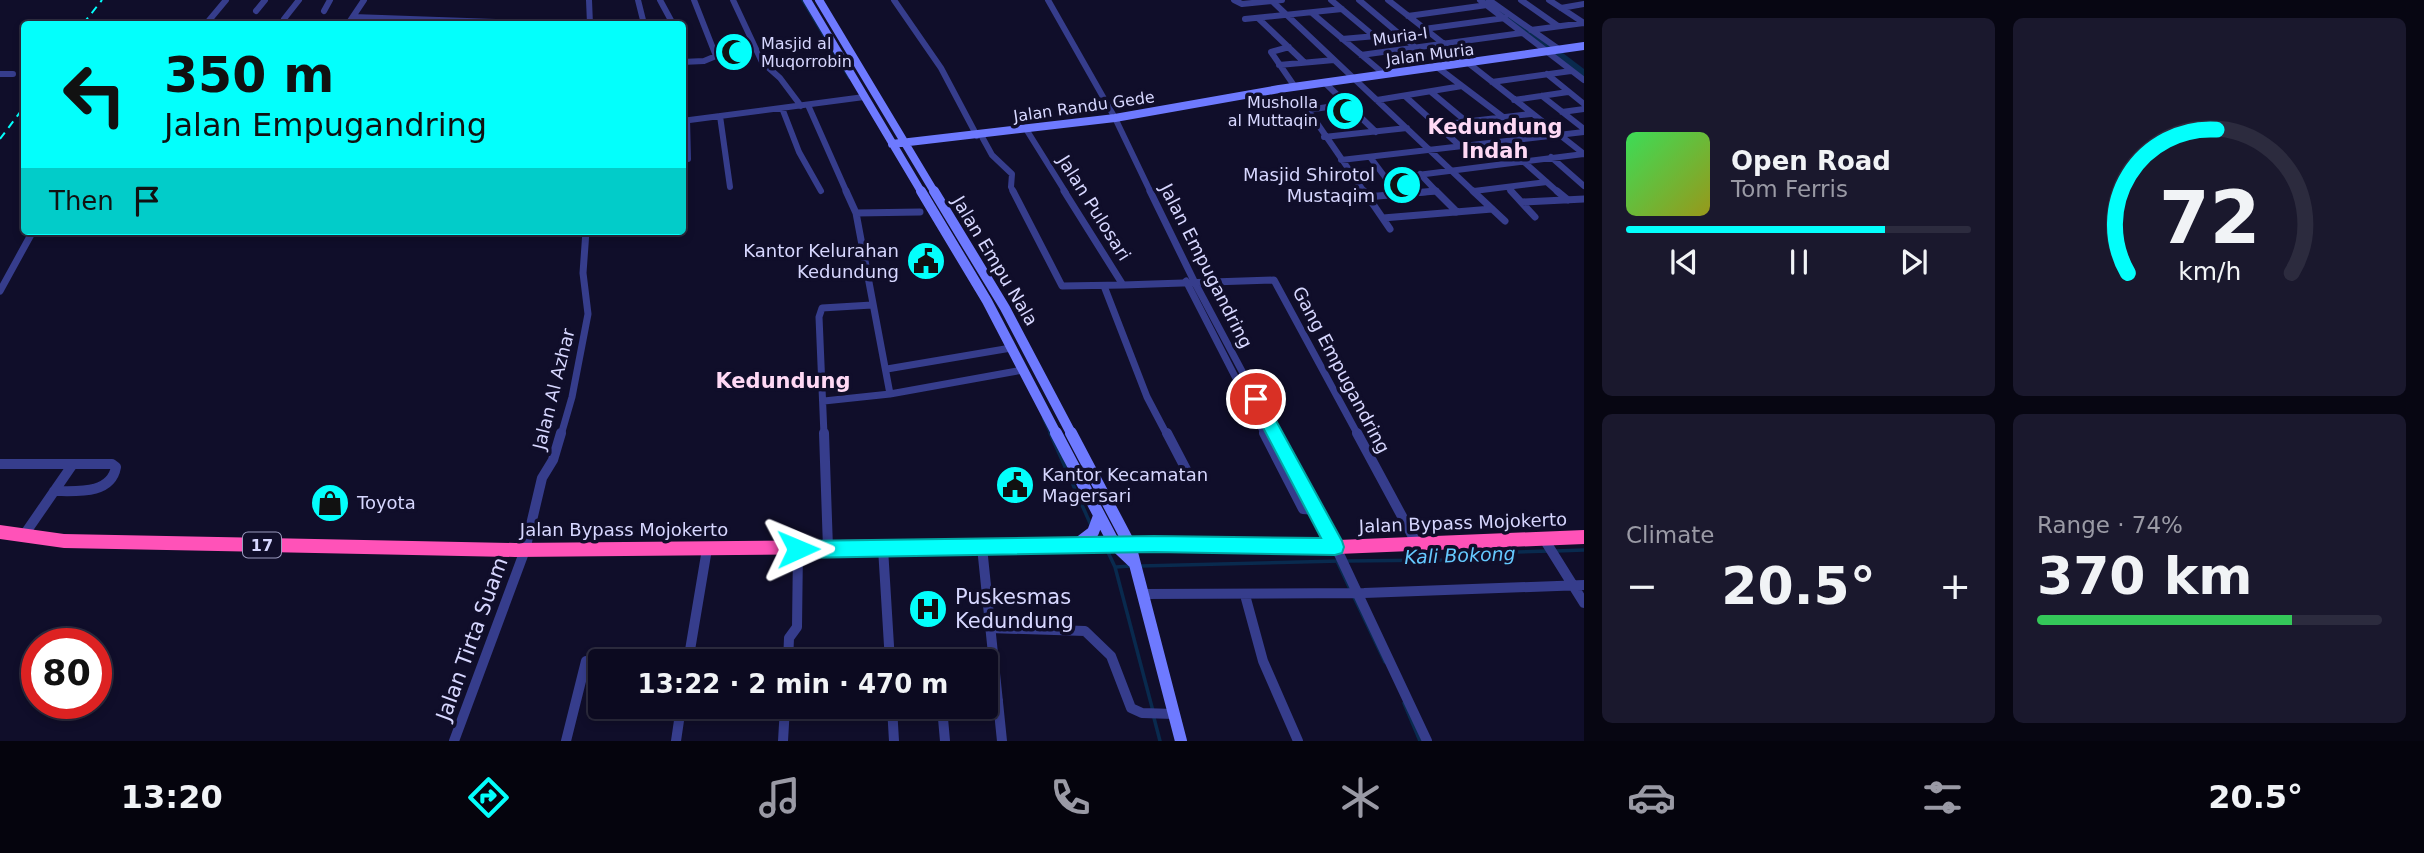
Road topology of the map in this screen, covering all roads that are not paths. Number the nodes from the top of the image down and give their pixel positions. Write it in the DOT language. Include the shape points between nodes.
graph roads {
  1 [pos="226,0"];
  2 [pos="265,0"];
  3 [pos="299,0"];
  4 [pos="330,0"];
  5 [pos="364,0"];
  6 [pos="589,0"];
  7 [pos="638,0"];
  8 [pos="660,0"];
  9 [pos="694,0"];
  10 [pos="733,0"];
  11 [pos="807,0"];
  12 [pos="818,0"];
  13 [pos="894,0"];
  14 [pos="1048,0"];
  15 [pos="1234,0"];
  16 [pos="1282,0"];
  17 [pos="1331,0"];
  18 [pos="1359,0"];
  19 [pos="1402,0"];
  20 [pos="1451,0"];
  21 [pos="1480,0"];
  22 [pos="1521,0"];
  23 [pos="1549,0"];
  24 [pos="1579,0"];
  25 [pos="1272,1"];
  26 [pos="1389,1"];
  27 [pos="1488,3"];
  28 [pos="1584,4"];
  29 [pos="1463,8"];
  30 [pos="1561,8"];
  31 [pos="1342,9"];
  32 [pos="324,10"];
  33 [pos="256,11"];
  34 [pos="1312,13"];
  35 [pos="1287,15"];
  36 [pos="1408,16"];
  37 [pos="354,17"];
  38 [pos="1258,18"];
  39 [pos="1245,19"];
  40 [pos="1504,19"];
  41 [pos="208,21"];
  42 [pos="286,21"];
  43 [pos="351,21"];
  44 [pos="467,21"];
  45 [pos="590,21"];
  46 [pos="643,21"];
  47 [pos="672,21"];
  48 [pos="1584,23"];
  49 [pos="1559,26"];
  50 [pos="1424,29"];
  51 [pos="1531,30"];
  52 [pos="1522,33"];
  53 [pos="1399,34"];
  54 [pos="1374,36"];
  55 [pos="1342,39"];
  56 [pos="1444,44"];
  57 [pos="1584,46"];
  58 [pos="1289,47"];
  59 [pos="1416,48"];
  60 [pos="1553,51"];
  61 [pos="1361,55"];
  62 [pos="1334,60"];
  63 [pos="686,62"];
  64 [pos="1304,62"];
  65 [pos="1468,63"];
  66 [pos="1279,65"];
  67 [pos="1437,67"];
  68 [pos="1571,71"];
  69 [pos="0,74"];
  70 [pos="13,74"];
  71 [pos="1384,74"];
  72 [pos="1547,74"];
  73 [pos="1355,79"];
  74 [pos="1584,80"];
  75 [pos="1492,82"];
  76 [pos="1325,83"];
  77 [pos="1462,86"];
  78 [pos="1295,87"];
  79 [pos="1279,89"];
  80 [pos="1431,92"];
  81 [pos="1568,92"];
  82 [pos="1542,96"];
  83 [pos="861,97"];
  84 [pos="1406,97"];
  85 [pos="1377,100"];
  86 [pos="1514,100"];
  87 [pos="1347,104"];
  88 [pos="805,105"];
  89 [pos="1584,107"];
  90 [pos="782,108"];
  91 [pos="1562,112"];
  92 [pos="1531,114"];
  93 [pos="720,116"];
  94 [pos="1503,117"];
  95 [pos="1111,118"];
  96 [pos="686,120"];
  97 [pos="1467,122"];
  98 [pos="1438,125"];
  99 [pos="1407,128"];
  100 [pos="1026,129"];
  101 [pos="1584,130"];
  102 [pos="1376,132"];
  103 [pos="686,133"];
  104 [pos="1559,134"];
  105 [pos="979,136"];
  106 [pos="1324,137"];
  107 [pos="905,143"];
  108 [pos="892,144"];
  109 [pos="1460,146"];
  110 [pos="1430,150"];
  111 [pos="1584,154"];
  112 [pos="1370,157"];
  113 [pos="1551,157"];
  114 [pos="688,159"];
  115 [pos="1341,160"];
  116 [pos="1523,161"];
  117 [pos="1451,170"];
  118 [pos="1420,174"];
  119 [pos="1386,178"];
  120 [pos="1547,182"];
  121 [pos="1584,186"];
  122 [pos="730,187"];
  123 [pos="1508,187"];
  124 [pos="821,191"];
  125 [pos="1436,191"];
  126 [pos="1474,191"];
  127 [pos="1398,194"];
  128 [pos="1366,197"];
  129 [pos="1584,199"];
  130 [pos="1569,201"];
  131 [pos="1522,202"];
  132 [pos="1492,209"];
  133 [pos="920,212"];
  134 [pos="1457,212"];
  135 [pos="856,213"];
  136 [pos="1535,217"];
  137 [pos="1382,218"];
  138 [pos="1505,221"];
  139 [pos="1391,229"];
  140 [pos="31,235"];
  141 [pos="586,235"];
  142 [pos="1190,281"];
  143 [pos="1123,285"];
  144 [pos="1104,286"];
  145 [pos="0,290"];
  146 [pos="999,299"];
  147 [pos="987,301"];
  148 [pos="872,305"];
  149 [pos="1008,314"];
  150 [pos="995,317"];
  151 [pos="1011,348"];
  152 [pos="887,369"];
  153 [pos="1018,370"];
  154 [pos="890,394"];
  155 [pos="824,401"];
  156 [pos="1,464"];
  157 [pos="73,464"];
  158 [pos="1190,477"];
  159 [pos="54,491"];
  160 [pos="0,532"];
  161 [pos="24,535"];
  162 [pos="1584,537"];
  163 [pos="1546,543"];
  164 [pos="1114,544"];
  165 [pos="1418,545"];
  166 [pos="982,547"];
  167 [pos="883,548"];
  168 [pos="708,549"];
  169 [pos="798,549"];
  170 [pos="828,549"];
  171 [pos="525,550"];
  172 [pos="1340,556"];
  173 [pos="1572,585"];
  174 [pos="1584,585"];
  175 [pos="1144,593"];
  176 [pos="1245,595"];
  177 [pos="1355,595"];
  178 [pos="1584,603"];
  179 [pos="990,628"];
  180 [pos="690,649"];
  181 [pos="789,649"];
  182 [pos="889,649"];
  183 [pos="992,649"];
  184 [pos="586,660"];
  185 [pos="998,699"];
  186 [pos="1174,714"];
  187 [pos="679,719"];
  188 [pos="784,719"];
  189 [pos="893,719"];
  190 [pos="943,719"];
  191 [pos="454,741"];
  192 [pos="566,741"];
  193 [pos="676,741"];
  194 [pos="783,741"];
  195 [pos="894,741"];
  196 [pos="944,741"];
  197 [pos="1002,741"];
  198 [pos="1181,741"];
  199 [pos="1298,741"];
  200 [pos="1427,741"];
  1 -- 41 [label="street"];
  2 -- 33 [label="street"];
  3 -- 42 [label="street"];
  4 -- 32 [label="street"];
  5 -- 37 [label="street"];
  6 -- 45 [label="street"];
  7 -- 46 [label="street"];
  8 -- 47 [label="street"];
  9 -- 63 [label="street" via="716,57"];
  10 -- 88 [label="street" via="762,62"];
  11 -- 83 [label="main road, Jalan Empu Nala"];
  12 -- 107 [label="main road, Jalan Empu Nala"];
  13 -- 105 [label="street" via="941,68"];
  14 -- 95 [label="street, Jalan Empugandring"];
  15 -- 25 [label="street" via="1240,4"];
  16 -- 25 [label="street"];
  17 -- 31 [label="street"];
  18 -- 53 [label="street"];
  19 -- 26 [label="street"];
  20 -- 29 [label="street"];
  21 -- 27 [label="street"];
  22 -- 49 [label="street"];
  23 -- 30 [label="street"];
  24 -- 28 [label="street"];
  25 -- 35 [label="street"];
  26 -- 36 [label="street"];
  27 -- 29 [label="street"];
  27 -- 40 [label="street"];
  27 -- 51 [label="street"];
  28 -- 30 [label="street"];
  29 -- 36 [label="street"];
  30 -- 48 [label="street"];
  31 -- 34 [label="street"];
  31 -- 54 [label="street"];
  34 -- 35 [label="street"];
  34 -- 55 [label="street"];
  35 -- 38 [label="street"];
  35 -- 62 [label="street"];
  36 -- 50 [label="street"];
  37 -- 43 [label="street"];
  37 -- 44 [label="street"];
  38 -- 39 [label="street"];
  38 -- 58 [label="street"];
  40 -- 50 [label="street"];
  40 -- 52 [label="street"];
  48 -- 49 [label="street"];
  49 -- 51 [label="street"];
  50 -- 56 [label="street"];
  51 -- 60 [label="street"];
  52 -- 56 [label="street, Muria-I"];
  52 -- 60 [label="street"];
  53 -- 54 [label="street"];
  53 -- 59 [label="street"];
  54 -- 55 [label="street"];
  55 -- 61 [label="street"];
  56 -- 59 [label="street, Muria-I"];
  56 -- 65 [label="street"];
  57 -- 60 [label="main road, Jalan Muria"];
  58 -- 64 [label="street"];
  58 -- 66 [label="street" via="1271,52"];
  59 -- 61 [label="street, Muria-I"];
  60 -- 65 [label="main road, Jalan Muria"];
  60 -- 68 [label="street"];
  61 -- 71 [label="street"];
  62 -- 64 [label="street"];
  62 -- 73 [label="street"];
  64 -- 66 [label="street"];
  65 -- 67 [label="main road, Jalan Muria"];
  65 -- 75 [label="street"];
  66 -- 78 [label="street"];
  67 -- 71 [label="main road, Jalan Muria"];
  67 -- 77 [label="street"];
  68 -- 72 [label="street"];
  68 -- 74 [label="street"];
  69 -- 70 [label="street"];
  71 -- 73 [label="main road, Jalan Muria"];
  72 -- 75 [label="street"];
  72 -- 81 [label="street"];
  73 -- 76 [label="main road, Jalan Muria"];
  73 -- 85 [label="street"];
  75 -- 86 [label="street"];
  76 -- 78 [label="main road, Jalan Muria"];
  76 -- 87 [label="street"];
  77 -- 80 [label="street"];
  77 -- 94 [label="street"];
  78 -- 79 [label="main road, Jalan Muria"];
  79 -- 95 [label="main road, Jalan Randu Gede"];
  80 -- 84 [label="street"];
  80 -- 97 [label="street"];
  81 -- 82 [label="street"];
  81 -- 89 [label="street"];
  82 -- 86 [label="street"];
  82 -- 91 [label="street"];
  83 -- 88 [label="street"];
  83 -- 108 [label="main road, Jalan Empu Nala"];
  84 -- 85 [label="street"];
  84 -- 98 [label="street"];
  85 -- 99 [label="street"];
  86 -- 92 [label="street"];
  87 -- 102 [label="street"];
  87 -- 106 [label="street" via="1308,110"];
  88 -- 90 [label="street"];
  88 -- 135 [label="street"];
  89 -- 91 [label="street"];
  90 -- 93 [label="street"];
  90 -- 124 [label="street"];
  91 -- 101 [label="street"];
  92 -- 94 [label="street"];
  92 -- 104 [label="street"];
  93 -- 96 [label="street"];
  93 -- 122 [label="street"];
  94 -- 97 [label="street"];
  95 -- 100 [label="main road, Jalan Randu Gede"];
  95 -- 142 [label="street, Jalan Empugandring"];
  97 -- 98 [label="street"];
  98 -- 109 [label="street"];
  99 -- 102 [label="street"];
  99 -- 110 [label="street"];
  100 -- 105 [label="main road, Jalan Randu Gede"];
  100 -- 143 [label="street, Jalan Pulosari"];
  101 -- 104 [label="street"];
  102 -- 106 [label="street"];
  103 -- 114 [label="street"];
  104 -- 109 [label="street"];
  104 -- 111 [label="street"];
  105 -- 107 [label="main road, Jalan Randu Gede"];
  105 -- 144 [label="street" via="1012,174 1011,187 1062,286"];
  106 -- 115 [label="street"];
  107 -- 108 [label="main road, Jalan Randu Gede"];
  107 -- 146 [label="main road, Jalan Empu Nala"];
  108 -- 147 [label="main road, Jalan Empu Nala"];
  109 -- 110 [label="street"];
  110 -- 112 [label="street"];
  110 -- 117 [label="street"];
  111 -- 113 [label="street"];
  112 -- 115 [label="street"];
  112 -- 119 [label="street"];
  113 -- 116 [label="street"];
  113 -- 121 [label="street"];
  115 -- 128 [label="street"];
  116 -- 117 [label="street"];
  116 -- 120 [label="street"];
  117 -- 118 [label="street"];
  117 -- 126 [label="street"];
  118 -- 119 [label="street"];
  118 -- 125 [label="street"];
  119 -- 127 [label="street"];
  120 -- 123 [label="street"];
  120 -- 130 [label="street"];
  123 -- 126 [label="street"];
  123 -- 131 [label="street"];
  125 -- 127 [label="street"];
  125 -- 134 [label="street"];
  126 -- 132 [label="street"];
  127 -- 128 [label="street"];
  128 -- 137 [label="street"];
  129 -- 130 [label="street"];
  130 -- 131 [label="street"];
  131 -- 136 [label="street"];
  132 -- 134 [label="street"];
  132 -- 138 [label="street"];
  133 -- 135 [label="street"];
  134 -- 137 [label="street"];
  135 -- 148 [label="street"];
  137 -- 139 [label="street"];
  140 -- 145 [label="street"];
  141 -- 171 [label="street, Jalan Al Azhar" via="583,273 588,314 578,370 553,460 542,478"];
  142 -- 143 [label="street, Jalan Pulosari"];
  142 -- 165 [label="street, Gang Empugandring" via="1274,280"];
  142 -- 172 [label="street, Jalan Empugandring" via="1289,469 1303,509 1312,510"];
  143 -- 144 [label="street"];
  144 -- 158 [label="street" via="1147,397"];
  146 -- 147 [label="main road"];
  146 -- 149 [label="main road, Jalan Empu Nala"];
  147 -- 150 [label="main road, Jalan Empu Nala"];
  148 -- 152 [label="street"];
  148 -- 155 [label="street" via="822,308"];
  149 -- 150 [label="main road"];
  149 -- 164 [label="main road, Jalan Empu Nala"];
  150 -- 151 [label="main road, Jalan Empu Nala"];
  151 -- 152 [label="street"];
  151 -- 153 [label="main road, Jalan Empu Nala"];
  152 -- 154 [label="street"];
  153 -- 154 [label="street"];
  153 -- 164 [label="main road, Jalan Empu Nala"];
  154 -- 155 [label="street"];
  155 -- 170 [label="street"];
  156 -- 157 [label="street"];
  157 -- 159 [label="street"];
  157 -- 159 [label="street" via="112,464 117,472 101,487"];
  159 -- 161 [label="street"];
  160 -- 161 [label="highway, Jalan Bypass Mojokerto / 17"];
  161 -- 171 [label="highway, Jalan Bypass Mojokerto / 17" via="64,541"];
  162 -- 163 [label="highway, Jalan Bypass Mojokerto / 17"];
  163 -- 165 [label="highway, Jalan Bypass Mojokerto / 17"];
  163 -- 173 [label="street"];
  164 -- 166 [label="highway, Jalan Bypass Mojokerto / 17"];
  164 -- 172 [label="highway, Jalan Bypass Mojokerto / 17"];
  164 -- 175 [label="main road"];
  165 -- 172 [label="highway, Jalan Bypass Mojokerto / 17"];
  166 -- 167 [label="highway, Jalan Bypass Mojokerto / 17"];
  166 -- 179 [label="street"];
  167 -- 170 [label="highway, Jalan Bypass Mojokerto / 17"];
  167 -- 182 [label="street"];
  168 -- 169 [label="highway, Jalan Bypass Mojokerto / 17"];
  168 -- 171 [label="highway, Jalan Bypass Mojokerto / 17"];
  168 -- 180 [label="street"];
  169 -- 170 [label="highway, Jalan Bypass Mojokerto / 17"];
  169 -- 181 [label="street" via="797,627 790,635"];
  171 -- 191 [label="street, Jalan Tirta Suam"];
  172 -- 177 [label="street"];
  173 -- 174 [label="street"];
  173 -- 177 [label="street"];
  173 -- 178 [label="street"];
  175 -- 176 [label="street"];
  175 -- 186 [label="main road"];
  176 -- 177 [label="street"];
  176 -- 199 [label="street" via="1263,661"];
  177 -- 200 [label="street"];
  179 -- 183 [label="street"];
  179 -- 186 [label="street" via="1079,629 1091,634 1115,662 1131,708"];
  184 -- 192 [label="street"];
  185 -- 197 [label="street"];
  186 -- 198 [label="main road"];
  187 -- 193 [label="street"];
  188 -- 194 [label="street"];
  189 -- 195 [label="street"];
  190 -- 196 [label="street"];
}
